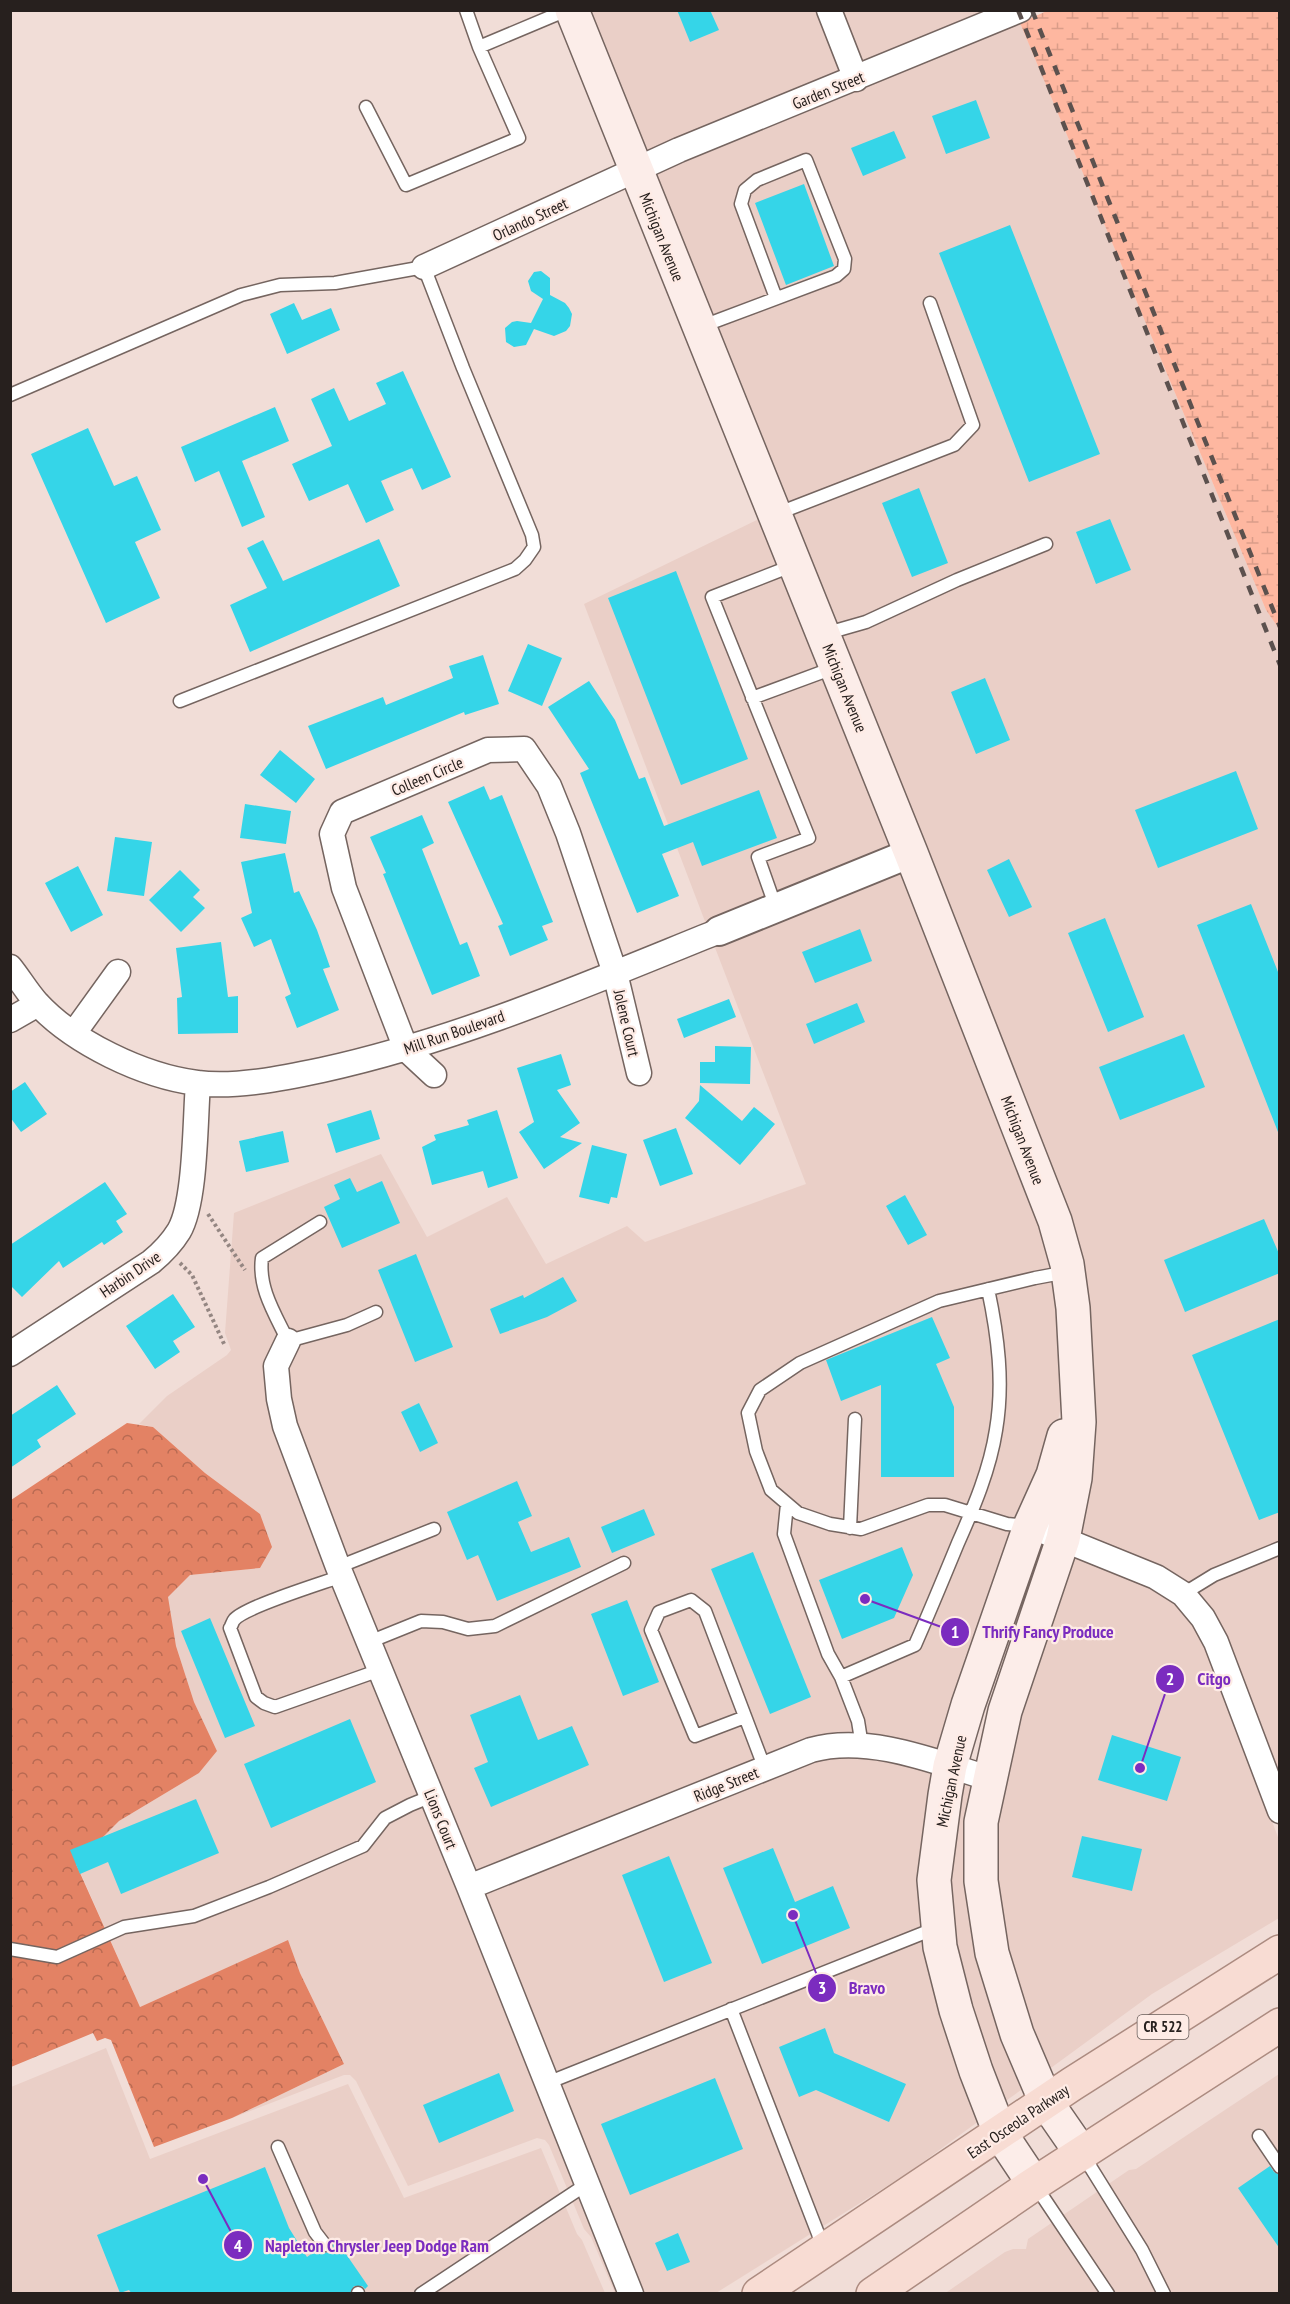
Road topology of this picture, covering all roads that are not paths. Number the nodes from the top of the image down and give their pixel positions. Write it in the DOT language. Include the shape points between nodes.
graph roads {
  1 [pos="466,10"];
  2 [pos="567,10"];
  3 [pos="572,10"];
  4 [pos="829,10"];
  5 [pos="1020,10"];
  6 [pos="478,47"];
  7 [pos="856,79"];
  8 [pos="366,106"];
  9 [pos="635,170"];
  10 [pos="424,267"];
  11 [pos="776,298"];
  12 [pos="930,303"];
  13 [pos="699,328"];
  14 [pos="10,395"];
  15 [pos="774,515"];
  16 [pos="1046,544"];
  17 [pos="795,565"];
  18 [pos="823,634"];
  19 [pos="836,667"];
  20 [pos="752,698"];
  21 [pos="180,701"];
  22 [pos="911,853"];
  23 [pos="776,908"];
  24 [pos="719,931"];
  25 [pos="10,967"];
  26 [pos="118,972"];
  27 [pos="615,973"];
  28 [pos="38,1004"];
  29 [pos="10,1020"];
  30 [pos="74,1033"];
  31 [pos="406,1049"];
  32 [pos="639,1073"];
  33 [pos="434,1076"];
  34 [pos="198,1083"];
  35 [pos="320,1222"];
  36 [pos="1068,1272"];
  37 [pos="988,1289"];
  38 [pos="376,1312"];
  39 [pos="288,1341"];
  40 [pos="10,1354"];
  41 [pos="1077,1376"];
  42 [pos="855,1419"];
  43 [pos="787,1504"];
  44 [pos="971,1512"];
  45 [pos="1030,1526"];
  46 [pos="850,1528"];
  47 [pos="434,1529"];
  48 [pos="1063,1539"];
  49 [pos="1280,1548"];
  50 [pos="624,1563"];
  51 [pos="340,1572"];
  52 [pos="1183,1594"];
  53 [pos="369,1642"];
  54 [pos="380,1670"];
  55 [pos="841,1677"];
  56 [pos="745,1717"];
  57 [pos="862,1746"];
  58 [pos="950,1766"];
  59 [pos="765,1768"];
  60 [pos="991,1779"];
  61 [pos="432,1796"];
  62 [pos="1280,1811"];
  63 [pos="469,1887"];
  64 [pos="938,1927"];
  65 [pos="10,1949"];
  66 [pos="1280,1952"];
  67 [pos="731,2009"];
  68 [pos="1280,2025"];
  69 [pos="547,2083"];
  70 [pos="1046,2102"];
  71 [pos="1000,2133"];
  72 [pos="1259,2136"];
  73 [pos="278,2147"];
  74 [pos="1082,2154"];
  75 [pos="1280,2167"];
  76 [pos="587,2184"];
  77 [pos="1034,2184"];
  78 [pos="325,2245"];
  79 [pos="824,2250"];
  80 [pos="421,2294"];
  81 [pos="631,2294"];
  82 [pos="759,2294"];
  83 [pos="873,2294"];
  84 [pos="1108,2294"];
  85 [pos="1164,2294"];
  1 -- 6 [label="lane"];
  2 -- 6 [label="lane"];
  3 -- 9 [label="main road, Michigan Avenue"];
  4 -- 7 [label="street"];
  5 -- 7 [label="street, Garden Street"];
  6 -- 8 [label="lane" via="519,138 406,185"];
  7 -- 9 [label="street, Garden Street"];
  9 -- 10 [label="street, Orlando Street"];
  9 -- 13 [label="main road, Michigan Avenue"];
  10 -- 14 [label="lane" via="334,283 280,285 241,295"];
  10 -- 21 [label="lane" via="534,547 515,569"];
  11 -- 11 [label="lane" via="836,276 844,269 845,259 806,160 757,180 746,190 741,204"];
  11 -- 13 [label="lane"];
  12 -- 15 [label="lane" via="973,425 954,445"];
  13 -- 15 [label="main road, Michigan Avenue"];
  15 -- 17 [label="main road, Michigan Avenue"];
  16 -- 18 [label="lane" via="866,622"];
  17 -- 18 [label="main road, Michigan Avenue"];
  17 -- 20 [label="lane" via="712,597"];
  18 -- 19 [label="main road, Michigan Avenue"];
  19 -- 20 [label="lane"];
  19 -- 22 [label="main road, Michigan Avenue"];
  20 -- 23 [label="lane" via="809,838 758,857"];
  22 -- 23 [label="street, Mill Run Boulevard"];
  22 -- 36 [label="main road, Michigan Avenue" via="1055,1221"];
  23 -- 24 [label="street, Mill Run Boulevard"];
  24 -- 27 [label="street, Mill Run Boulevard"];
  25 -- 28 [label="street, Mill Run Boulevard"];
  26 -- 30 [label="street"];
  27 -- 31 [label="street, Mill Run Boulevard"];
  27 -- 31 [label="street, Colleen Circle" via="549,786 524,749 488,750 342,812 332,834 344,888"];
  27 -- 32 [label="street, Jolene Court"];
  28 -- 29 [label="street"];
  28 -- 30 [label="street, Mill Run Boulevard"];
  30 -- 34 [label="street, Mill Run Boulevard" via="105,1053 153,1073"];
  31 -- 33 [label="street"];
  31 -- 34 [label="street, Mill Run Boulevard" via="290,1077"];
  34 -- 40 [label="street, Harbin Drive" via="189,1204 167,1249"];
  35 -- 39 [label="lane" via="261,1258 266,1295"];
  36 -- 37 [label="lane"];
  36 -- 41 [label="main road, Michigan Avenue"];
  37 -- 43 [label="lane" via="939,1301 800,1363 760,1390 748,1413 756,1451 771,1490"];
  37 -- 44 [label="lane" via="999,1358 999,1398 988,1465"];
  38 -- 39 [label="lane" via="347,1325"];
  39 -- 51 [label="street, Lions Court" via="276,1366 279,1400 285,1426"];
  41 -- 45 [label="main road, Michigan Avenue" via="1053,1475"];
  41 -- 48 [label="main road, Michigan Avenue" via="1075,1478"];
  42 -- 46 [label="lane"];
  43 -- 46 [label="lane" via="798,1514"];
  43 -- 55 [label="lane" via="784,1534 828,1654"];
  44 -- 45 [label="lane" via="1006,1524"];
  44 -- 46 [label="lane" via="928,1504 861,1529"];
  44 -- 55 [label="lane" via="915,1645"];
  45 -- 48 [label="street"];
  45 -- 58 [label="main road, Michigan Avenue"];
  47 -- 51 [label="lane"];
  48 -- 52 [label="street" via="1156,1576"];
  48 -- 60 [label="main road, Michigan Avenue" via="1005,1711"];
  49 -- 52 [label="lane" via="1214,1575"];
  50 -- 53 [label="lane" via="495,1626 468,1629 421,1621"];
  51 -- 53 [label="street, Lions Court"];
  51 -- 54 [label="lane" via="233,1620 230,1628 256,1697 275,1707"];
  52 -- 62 [label="street" via="1216,1642"];
  53 -- 54 [label="street, Lions Court"];
  54 -- 61 [label="street, Lions Court"];
  55 -- 57 [label="lane" via="858,1721"];
  56 -- 56 [label="lane" via="705,1611 691,1600 659,1612 651,1630 695,1736"];
  56 -- 59 [label="lane"];
  57 -- 58 [label="street, Ridge Street"];
  57 -- 59 [label="street, Ridge Street" via="826,1746"];
  58 -- 60 [label="street, Ridge Street"];
  58 -- 64 [label="main road, Michigan Avenue" via="934,1880"];
  59 -- 63 [label="street, Ridge Street"];
  60 -- 70 [label="main road, Michigan Avenue" via="981,1822 981,1881 992,1953 1017,2034"];
  61 -- 63 [label="street, Lions Court"];
  61 -- 65 [label="lane" via="385,1818 363,1846 194,1916 124,1927 57,1957"];
  63 -- 69 [label="street, Lions Court"];
  64 -- 67 [label="lane"];
  64 -- 71 [label="main road, Michigan Avenue" via="956,2010"];
  66 -- 70 [label="main road, East Osceola Parkway / CR 522"];
  67 -- 69 [label="lane"];
  67 -- 79 [label="lane"];
  68 -- 74 [label="main road"];
  69 -- 76 [label="street, Lions Court"];
  70 -- 71 [label="main road, East Osceola Parkway / CR 522"];
  70 -- 74 [label="main road, Michigan Avenue"];
  71 -- 77 [label="main road, Michigan Avenue"];
  71 -- 79 [label="main road, East Osceola Parkway / CR 522"];
  72 -- 75 [label="lane"];
  73 -- 78 [label="lane" via="315,2232"];
  74 -- 77 [label="main road"];
  74 -- 85 [label="lane" via="1142,2250"];
  76 -- 80 [label="lane"];
  76 -- 81 [label="street, Lions Court"];
  77 -- 83 [label="main road"];
  77 -- 84 [label="lane"];
  79 -- 82 [label="main road, East Osceola Parkway / CR 522"];
}
